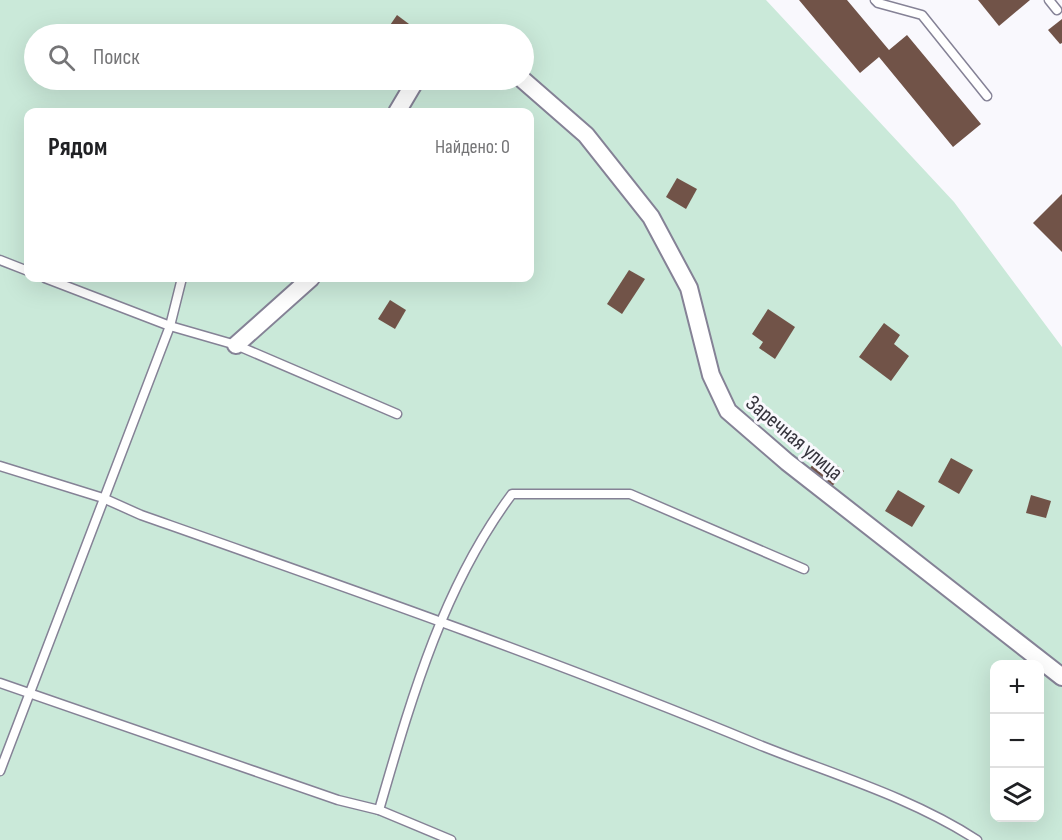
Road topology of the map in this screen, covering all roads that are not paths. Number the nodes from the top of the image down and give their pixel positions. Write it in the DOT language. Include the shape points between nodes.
graph roads {
  1 [pos="875,0"];
  2 [pos="1049,0"];
  3 [pos="1058,10"];
  4 [pos="410,90"];
  5 [pos="534,90"];
  6 [pos="987,96"];
  7 [pos="398,108"];
  8 [pos="0,260"];
  9 [pos="24,269"];
  10 [pos="55,282"];
  11 [pos="181,282"];
  12 [pos="307,282"];
  13 [pos="170,326"];
  14 [pos="236,345"];
  15 [pos="398,414"];
  16 [pos="0,466"];
  17 [pos="103,498"];
  18 [pos="804,569"];
  19 [pos="441,620"];
  20 [pos="1062,677"];
  21 [pos="0,683"];
  22 [pos="30,694"];
  23 [pos="0,771"];
  24 [pos="379,810"];
  25 [pos="451,840"];
  26 [pos="976,840"];
  1 -- 6 [label="lane" via="922,15"];
  2 -- 3 [label="lane"];
  4 -- 7 [label="street"];
  5 -- 20 [label="street, Заречная улица" via="586,135 651,217 688,288 711,375 728,411 787,462"];
  8 -- 9 [label="lane"];
  10 -- 13 [label="lane"];
  11 -- 13 [label="lane"];
  12 -- 14 [label="street"];
  13 -- 14 [label="lane"];
  13 -- 17 [label="lane"];
  14 -- 15 [label="lane"];
  16 -- 17 [label="lane"];
  17 -- 19 [label="lane" via="141,515"];
  17 -- 22 [label="lane"];
  18 -- 19 [label="lane" via="630,494 513,494 486,530"];
  19 -- 24 [label="lane" via="413,692"];
  19 -- 26 [label="lane" via="918,807"];
  21 -- 22 [label="lane"];
  22 -- 23 [label="lane"];
  22 -- 24 [label="lane" via="338,800"];
  24 -- 25 [label="lane"];
}
